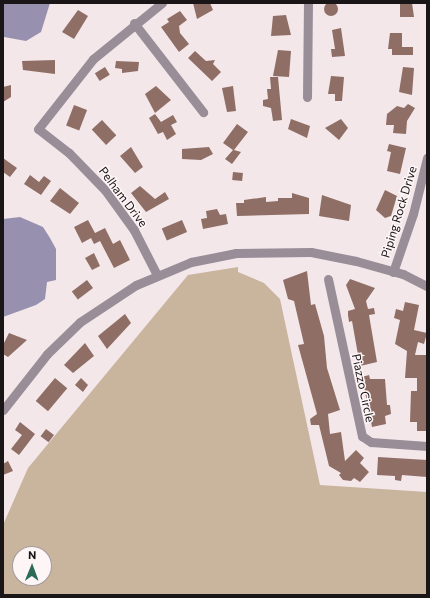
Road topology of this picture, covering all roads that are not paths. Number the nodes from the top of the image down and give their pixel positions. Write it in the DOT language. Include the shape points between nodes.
graph roads {
  1 [pos="162,3"];
  2 [pos="308,3"];
  3 [pos="134,23"];
  4 [pos="307,97"];
  5 [pos="203,112"];
  6 [pos="427,158"];
  7 [pos="426,169"];
  8 [pos="393,272"];
  9 [pos="157,275"];
  10 [pos="328,279"];
  11 [pos="427,286"];
  12 [pos="3,410"];
  13 [pos="427,446"];
  1 -- 3 [label="street"];
  2 -- 4 [label="street"];
  3 -- 5 [label="street"];
  3 -- 9 [label="street, Pelham Drive" via="75,79 38,129 69,153 105,190 134,230"];
  6 -- 7 [label="street, Piping Rock Drive"];
  7 -- 8 [label="street, Piping Rock Drive"];
  8 -- 9 [label="street" via="334,256 287,251 215,256"];
  8 -- 11 [label="street"];
  9 -- 12 [label="street" via="117,296 80,322 47,354"];
  10 -- 13 [label="street, Piazzo Circle" via="362,436 371,442"];
}
